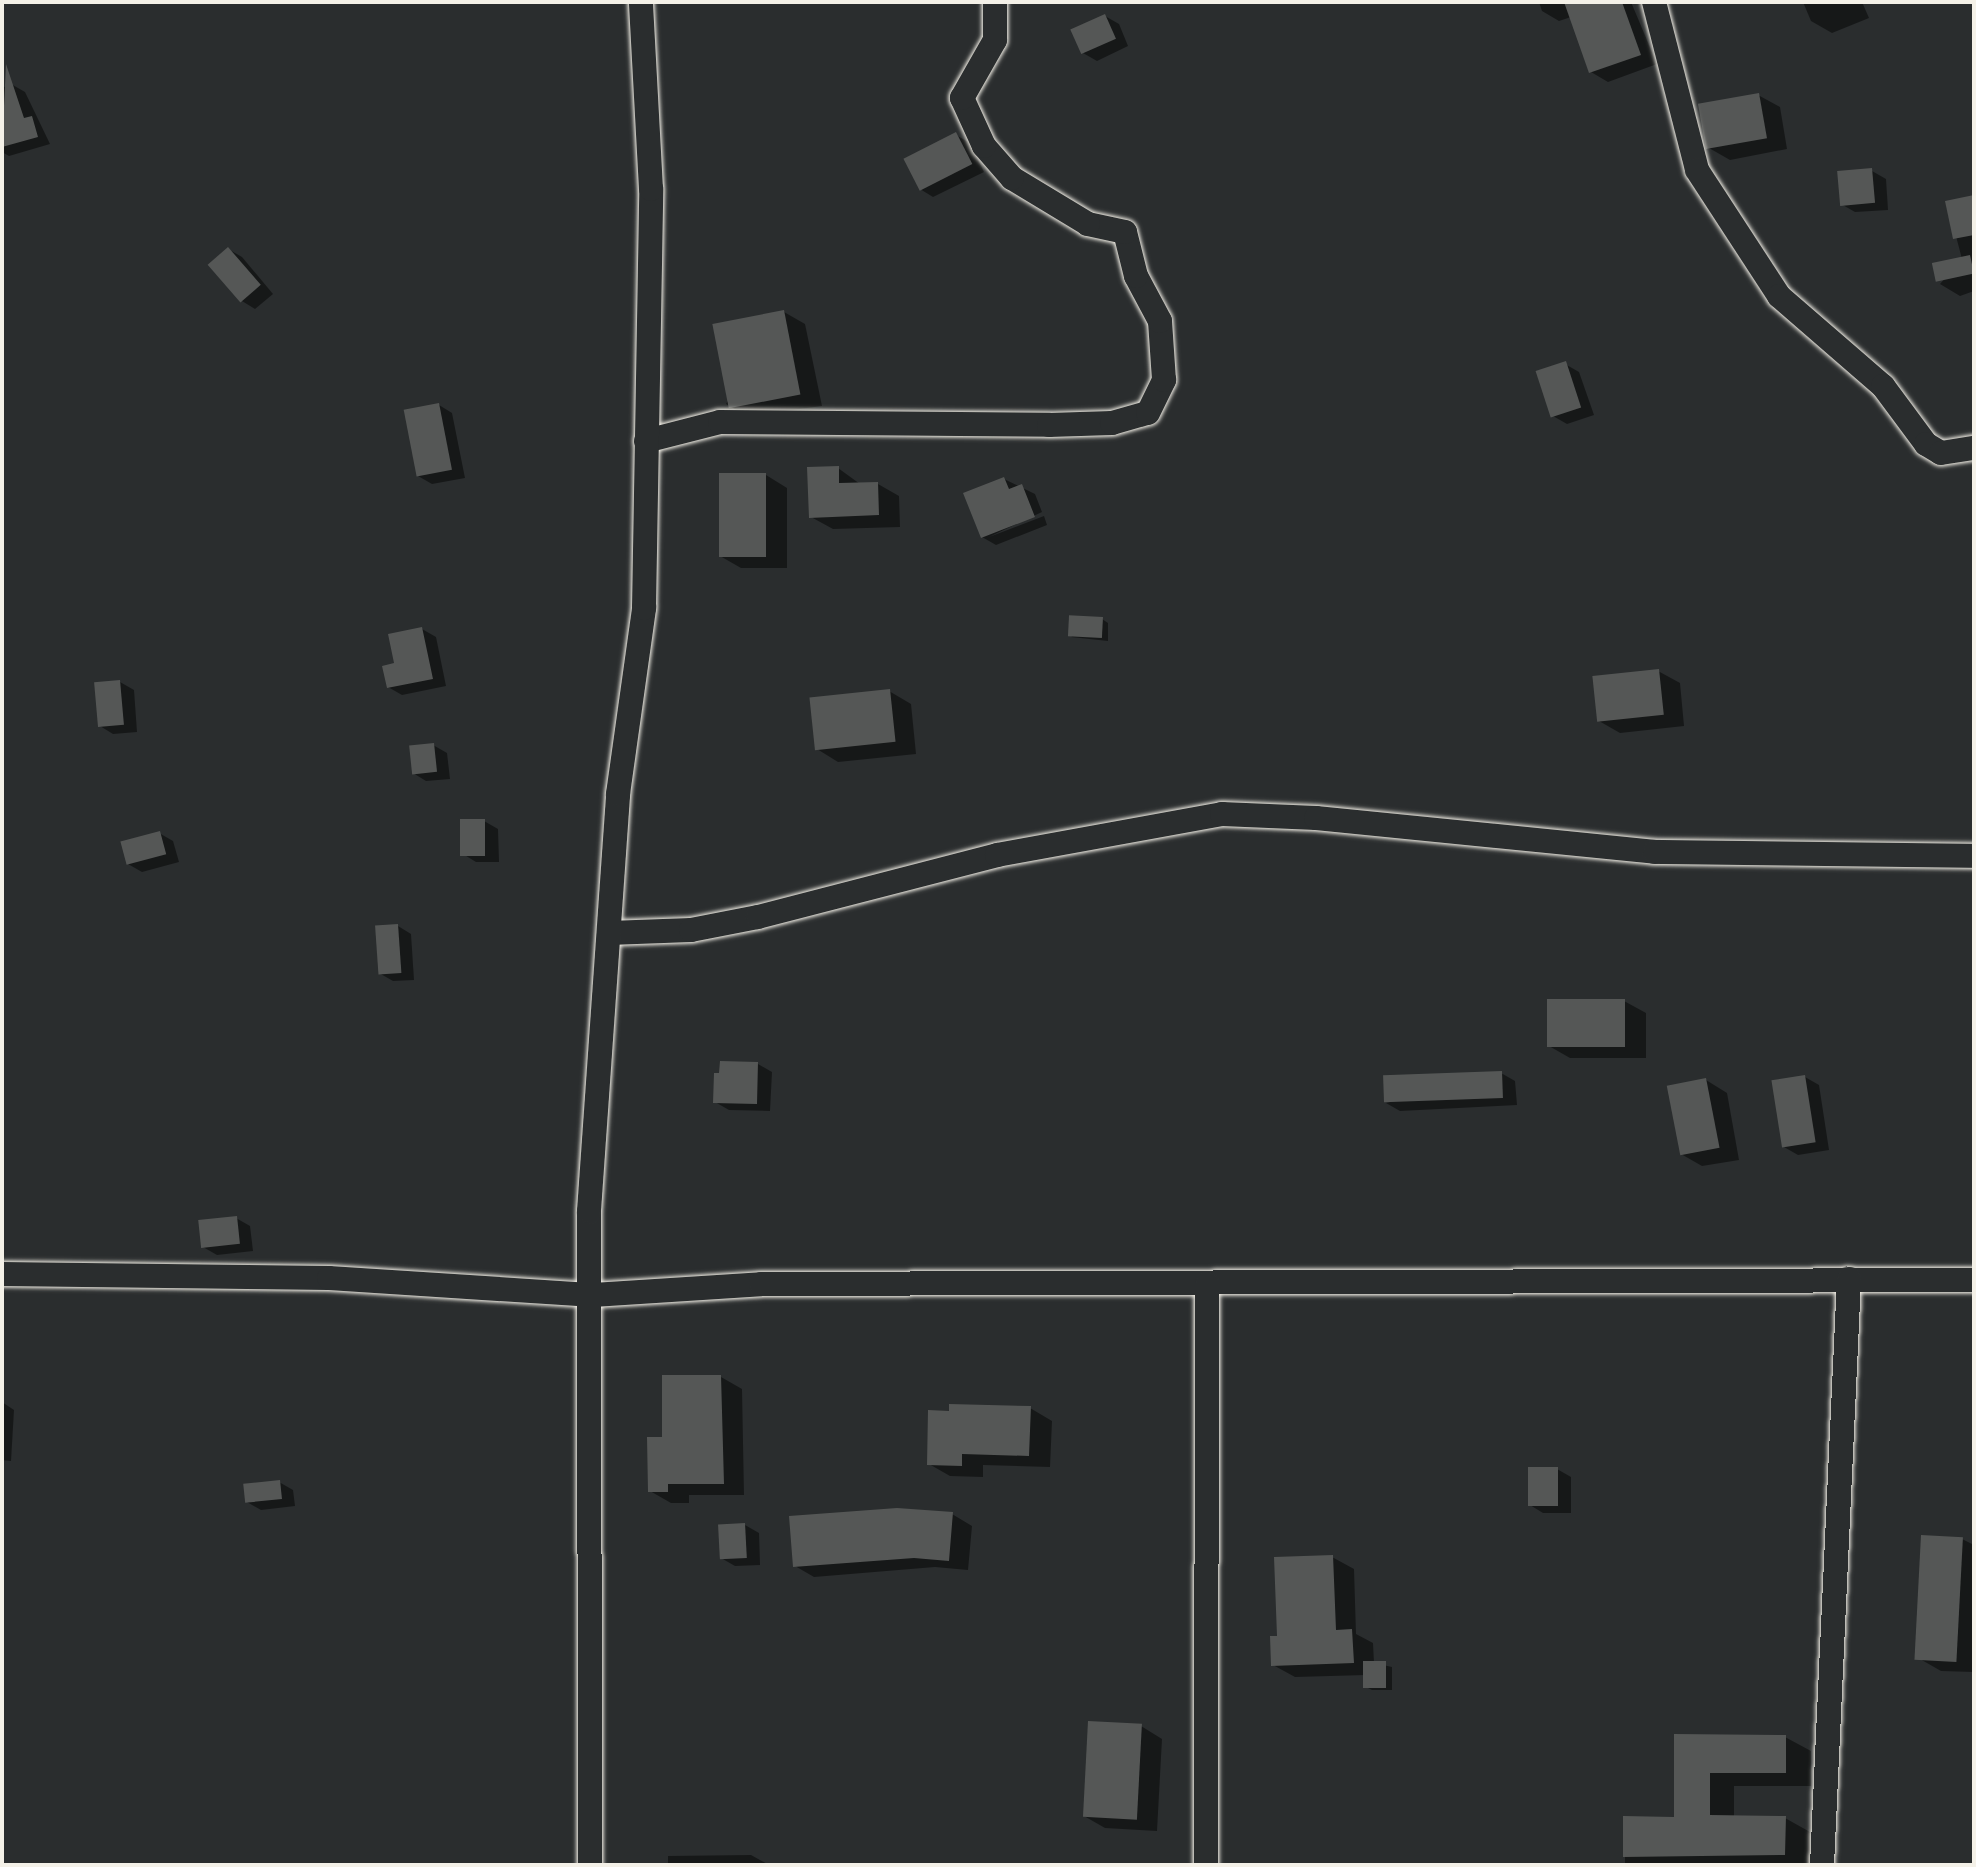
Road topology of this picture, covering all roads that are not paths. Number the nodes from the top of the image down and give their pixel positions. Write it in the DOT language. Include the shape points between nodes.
graph roads {
  1 [pos="641,2"];
  2 [pos="995,2"];
  3 [pos="1654,2"];
  4 [pos="646,441"];
  5 [pos="1974,448"];
  6 [pos="1974,856"];
  7 [pos="609,933"];
  8 [pos="2,1274"];
  9 [pos="1849,1279"];
  10 [pos="1974,1280"];
  11 [pos="1207,1284"];
  12 [pos="593,1295"];
  13 [pos="590,1865"];
  14 [pos="1206,1865"];
  15 [pos="1822,1865"];
  1 -- 4 [label="street" via="651,189"];
  2 -- 4 [label="street" via="995,40 962,98 984,146 1012,178 1088,224 1125,232 1136,276 1160,321 1164,380 1148,413 1112,423 1049,425 720,422"];
  3 -- 5 [label="street" via="1697,170 1779,296 1883,386 1926,444 1941,453"];
  4 -- 7 [label="street" via="643,630 618,794"];
  6 -- 7 [label="street" via="1655,852 1316,818 1222,814 997,855 758,917 691,930"];
  7 -- 12 [label="street" via="589,1211"];
  8 -- 12 [label="street" via="329,1278"];
  9 -- 10 [label="street"];
  9 -- 11 [label="street"];
  9 -- 15 [label="street"];
  11 -- 12 [label="street" via="761,1284"];
  11 -- 14 [label="street"];
  12 -- 13 [label="street"];
}
